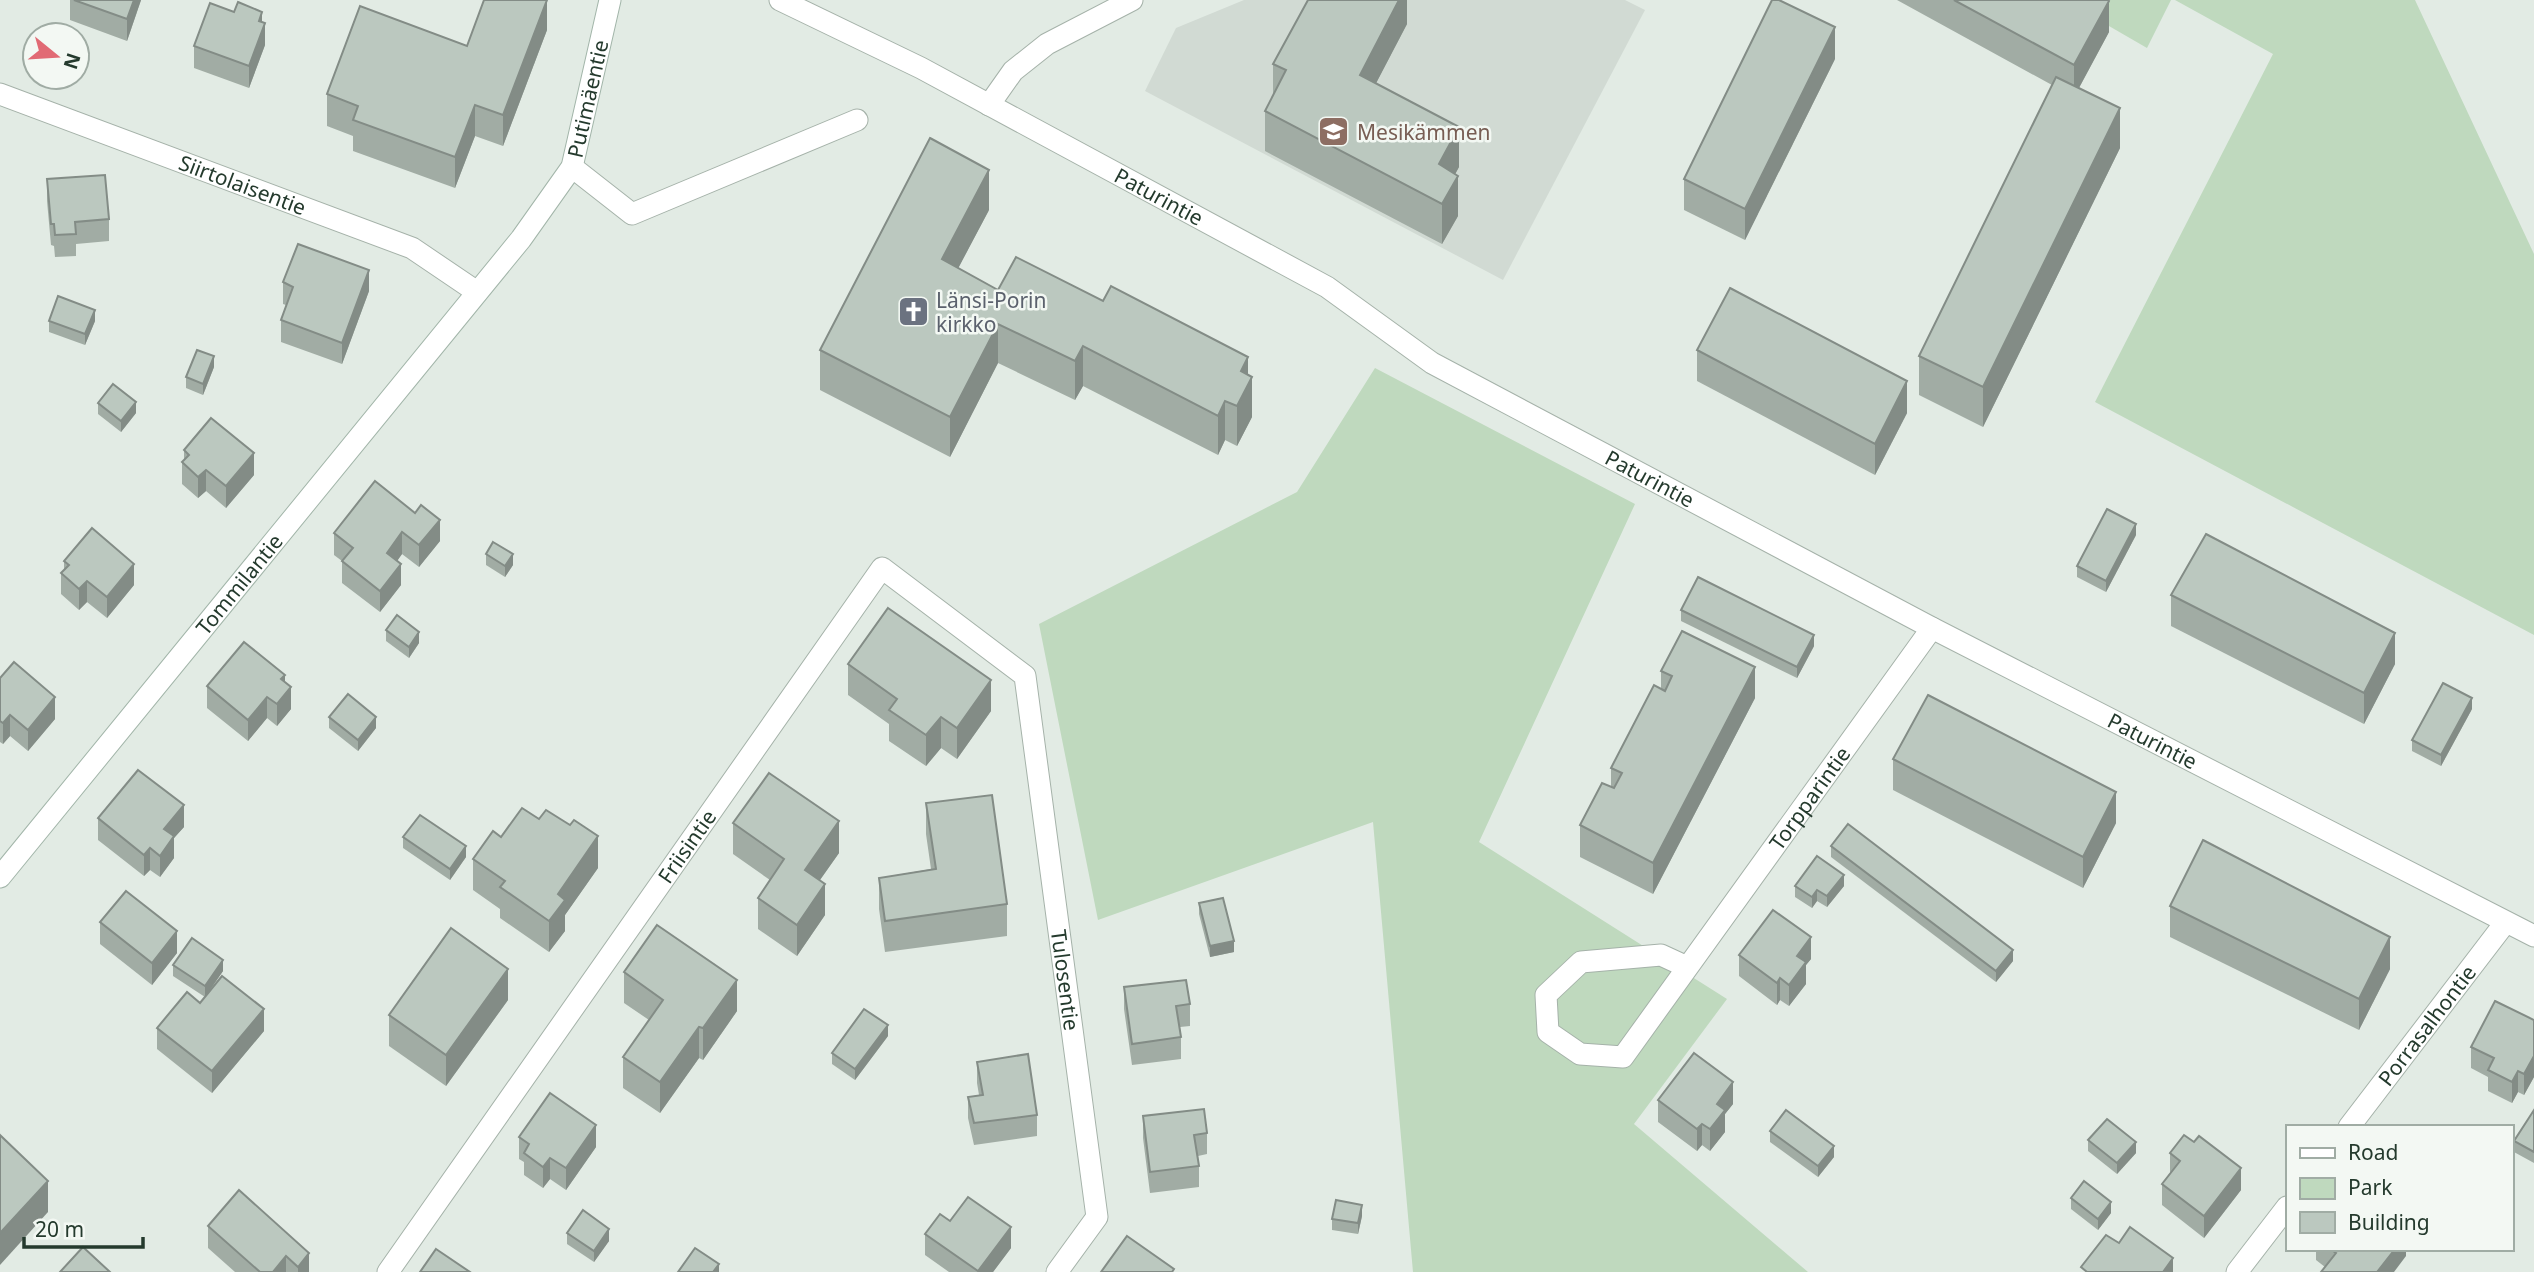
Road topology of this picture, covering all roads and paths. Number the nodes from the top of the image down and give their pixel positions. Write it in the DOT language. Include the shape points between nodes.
graph roads {
  1 [pos="610,0"];
  2 [pos="780,0"];
  3 [pos="1132,0"];
  4 [pos="0,94"];
  5 [pos="989,105"];
  6 [pos="857,120"];
  7 [pos="572,167"];
  8 [pos="477,292"];
  9 [pos="1932,628"];
  10 [pos="1025,677"];
  11 [pos="0,877"];
  12 [pos="2505,923"];
  13 [pos="2534,936"];
  14 [pos="1687,967"];
  15 [pos="2351,1125"];
  16 [pos="2286,1208"];
  17 [pos="388,1272"];
  18 [pos="1057,1272"];
  19 [pos="2237,1272"];
  1 -- 7 [label="street, Putimäentie"];
  2 -- 5 [label="street, Paturintie"];
  3 -- 5 [label="street" via="1047,44 1013,71"];
  4 -- 8 [label="street, Siirtolaisentie" via="412,248"];
  5 -- 9 [label="street, Paturintie" via="1327,287 1432,363"];
  6 -- 7 [label="street" via="632,214"];
  7 -- 8 [label="street, Putimäentie"];
  8 -- 11 [label="street, Tommilantie"];
  9 -- 12 [label="street, Paturintie"];
  9 -- 14 [label="street, Torpparintie"];
  10 -- 17 [label="street, Friisintie" via="882,568"];
  10 -- 18 [label="street, Tulosentie" via="1097,1217"];
  12 -- 13 [label="street, Paturintie"];
  12 -- 15 [label="street, Porrasalhontie"];
  14 -- 14 [label="street, Torpparintie" via="1623,1057 1580,1054 1548,1031 1546,995 1581,962 1661,955"];
  16 -- 19 [label="street"];
}
